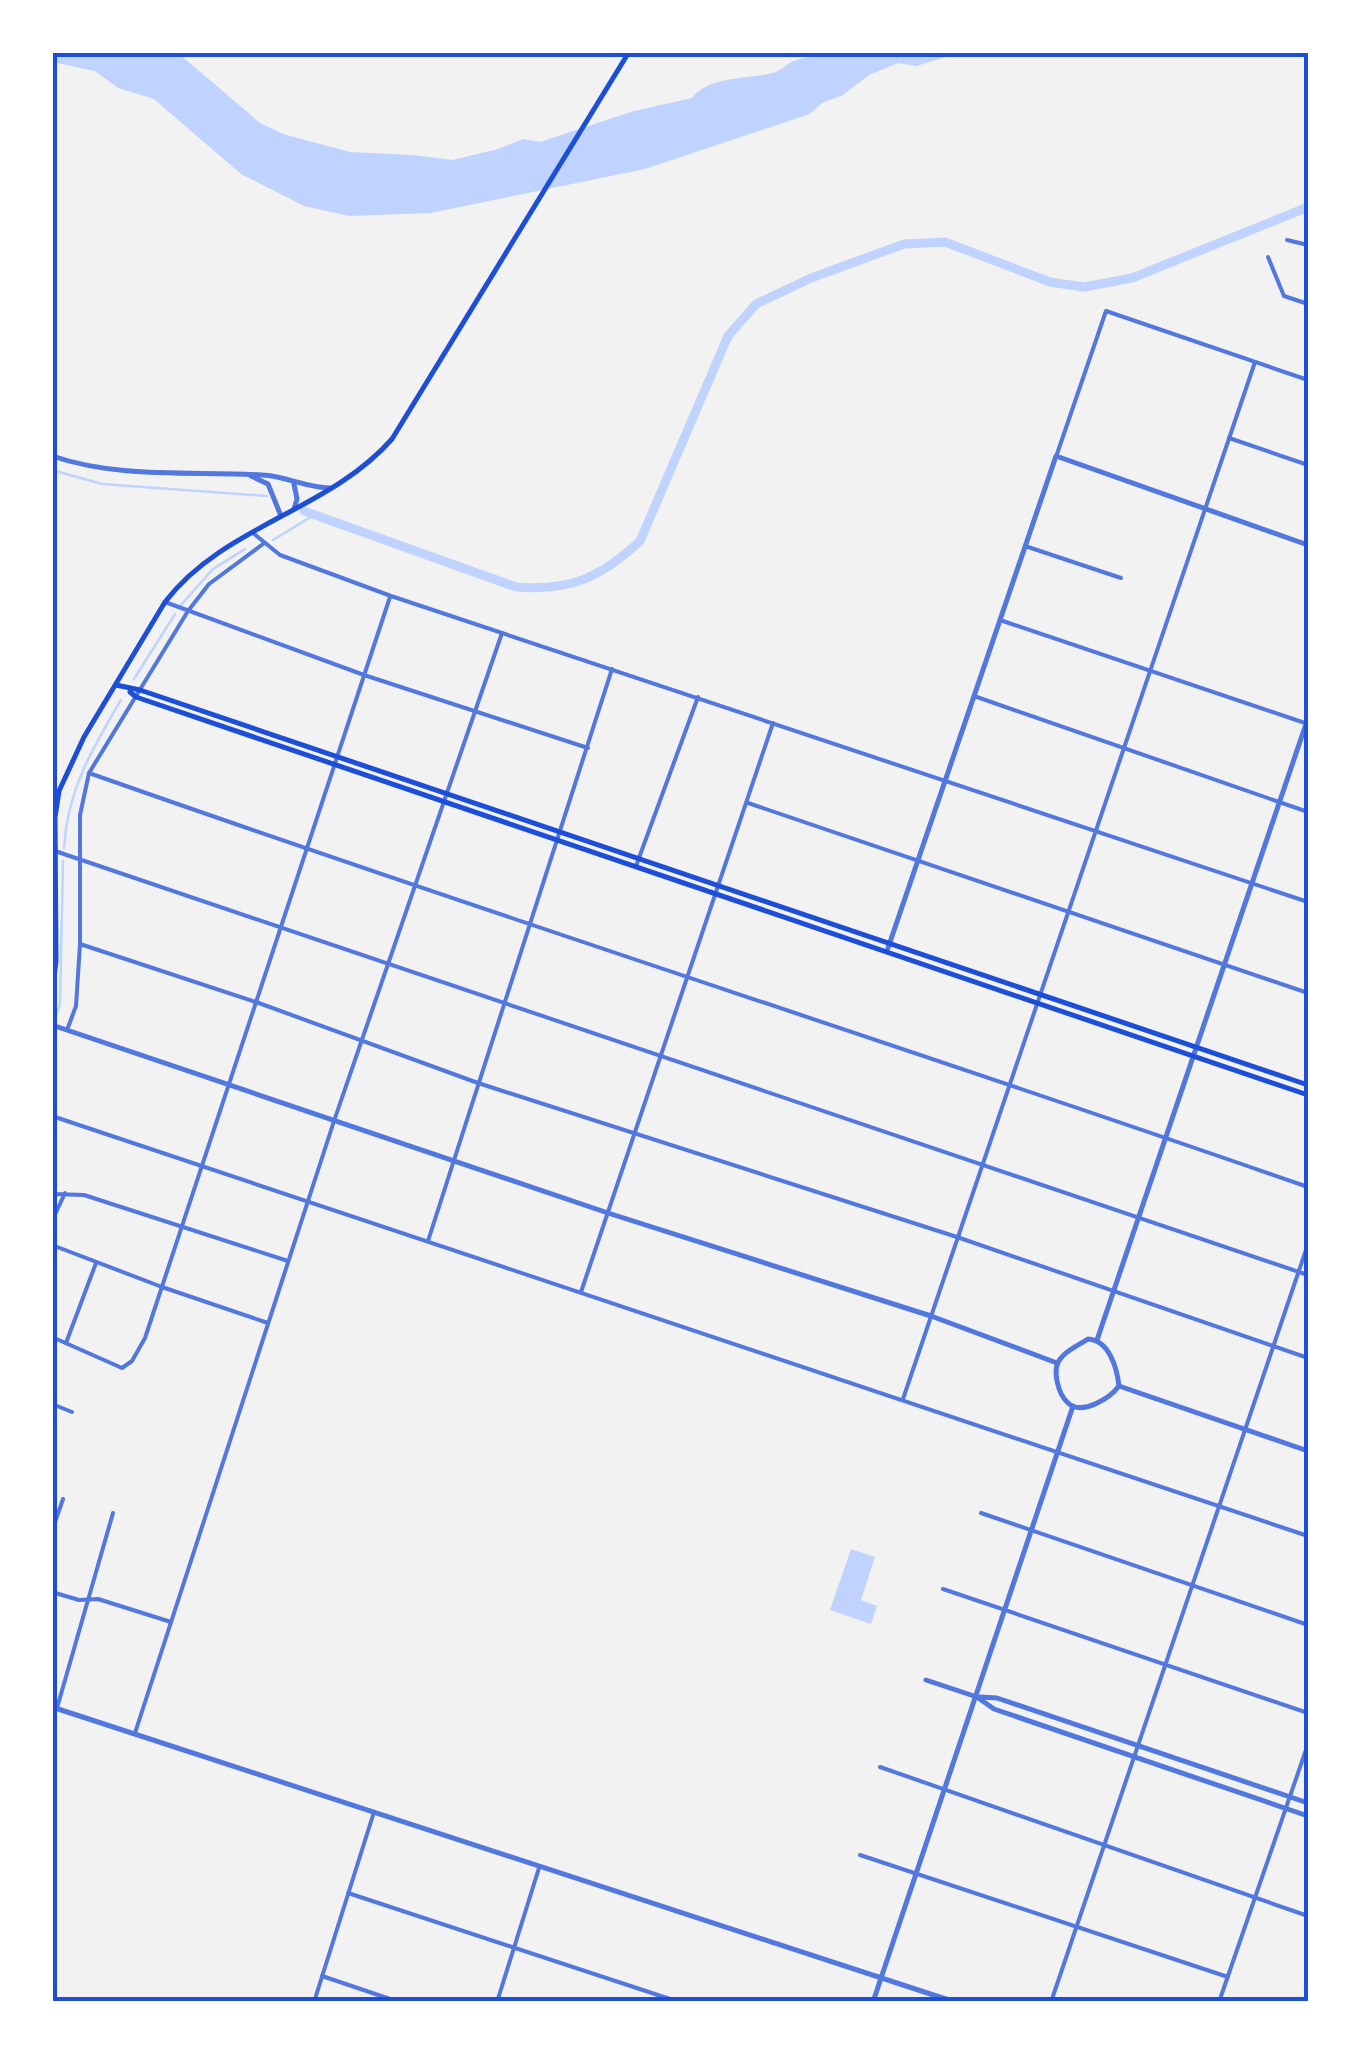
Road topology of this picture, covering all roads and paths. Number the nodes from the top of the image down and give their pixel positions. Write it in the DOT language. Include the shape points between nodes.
graph roads {
  1 [pos="630,52"];
  2 [pos="1287,240"];
  3 [pos="1308,245"];
  4 [pos="1268,256"];
  5 [pos="1308,304"];
  6 [pos="1255,362"];
  7 [pos="1308,380"];
  8 [pos="1230,438"];
  9 [pos="52,456"];
  10 [pos="1056,456"];
  11 [pos="1308,465"];
  12 [pos="248,476"];
  13 [pos="294,484"];
  14 [pos="332,488"];
  15 [pos="1206,508"];
  16 [pos="294,509"];
  17 [pos="281,516"];
  18 [pos="251,532"];
  19 [pos="263,544"];
  20 [pos="1308,544"];
  21 [pos="1026,546"];
  22 [pos="1120,578"];
  23 [pos="390,596"];
  24 [pos="165,602"];
  25 [pos="188,610"];
  26 [pos="1000,620"];
  27 [pos="502,633"];
  28 [pos="612,669"];
  29 [pos="1150,670"];
  30 [pos="364,675"];
  31 [pos="116,685"];
  32 [pos="128,689"];
  33 [pos="140,690"];
  34 [pos="974,696"];
  35 [pos="136,697"];
  36 [pos="698,697"];
  37 [pos="475,711"];
  38 [pos="1308,722"];
  39 [pos="774,723"];
  40 [pos="588,748"];
  41 [pos="1124,748"];
  42 [pos="337,757"];
  43 [pos="334,765"];
  44 [pos="89,773"];
  45 [pos="945,781"];
  46 [pos="447,794"];
  47 [pos="444,802"];
  48 [pos="1280,802"];
  49 [pos="748,803"];
  50 [pos="1308,812"];
  51 [pos="1096,831"];
  52 [pos="559,832"];
  53 [pos="556,840"];
  54 [pos="306,850"];
  55 [pos="56,851"];
  56 [pos="639,859"];
  57 [pos="82,860"];
  58 [pos="918,860"];
  59 [pos="636,867"];
  60 [pos="1253,884"];
  61 [pos="415,886"];
  62 [pos="718,886"];
  63 [pos="715,894"];
  64 [pos="1308,902"];
  65 [pos="1068,911"];
  66 [pos="529,924"];
  67 [pos="281,927"];
  68 [pos="80,944"];
  69 [pos="890,944"];
  70 [pos="886,952"];
  71 [pos="389,963"];
  72 [pos="1226,964"];
  73 [pos="687,978"];
  74 [pos="1308,992"];
  75 [pos="1040,994"];
  76 [pos="52,995"];
  77 [pos="256,1002"];
  78 [pos="504,1002"];
  79 [pos="1037,1003"];
  80 [pos="52,1025"];
  81 [pos="67,1030"];
  82 [pos="362,1041"];
  83 [pos="1198,1048"];
  84 [pos="661,1054"];
  85 [pos="1195,1056"];
  86 [pos="478,1083"];
  87 [pos="1010,1083"];
  88 [pos="228,1086"];
  89 [pos="1308,1086"];
  90 [pos="1308,1095"];
  91 [pos="52,1116"];
  92 [pos="334,1122"];
  93 [pos="634,1135"];
  94 [pos="1168,1138"];
  95 [pos="454,1161"];
  96 [pos="983,1163"];
  97 [pos="202,1166"];
  98 [pos="1308,1186"];
  99 [pos="65,1193"];
  100 [pos="52,1194"];
  101 [pos="308,1201"];
  102 [pos="608,1213"];
  103 [pos="1140,1219"];
  104 [pos="52,1220"];
  105 [pos="181,1228"];
  106 [pos="958,1237"];
  107 [pos="428,1240"];
  108 [pos="1308,1244"];
  109 [pos="52,1245"];
  110 [pos="96,1262"];
  111 [pos="288,1262"];
  112 [pos="1299,1272"];
  113 [pos="1308,1275"];
  114 [pos="162,1287"];
  115 [pos="581,1292"];
  116 [pos="1116,1292"];
  117 [pos="930,1316"];
  118 [pos="268,1323"];
  119 [pos="52,1336"];
  120 [pos="1097,1340"];
  121 [pos="66,1342"];
  122 [pos="1274,1346"];
  123 [pos="1308,1358"];
  124 [pos="1056,1363"];
  125 [pos="1119,1386"];
  126 [pos="902,1399"];
  127 [pos="52,1404"];
  128 [pos="1074,1406"];
  129 [pos="72,1412"];
  130 [pos="1246,1430"];
  131 [pos="1308,1451"];
  132 [pos="1058,1452"];
  133 [pos="64,1499"];
  134 [pos="1220,1506"];
  135 [pos="113,1513"];
  136 [pos="980,1513"];
  137 [pos="1033,1529"];
  138 [pos="52,1531"];
  139 [pos="1308,1536"];
  140 [pos="1193,1585"];
  141 [pos="943,1589"];
  142 [pos="52,1592"];
  143 [pos="90,1600"];
  144 [pos="1006,1610"];
  145 [pos="170,1622"];
  146 [pos="1308,1625"];
  147 [pos="1166,1665"];
  148 [pos="926,1680"];
  149 [pos="977,1698"];
  150 [pos="55,1708"];
  151 [pos="1308,1714"];
  152 [pos="134,1734"];
  153 [pos="1308,1744"];
  154 [pos="1138,1746"];
  155 [pos="1134,1756"];
  156 [pos="880,1767"];
  157 [pos="946,1790"];
  158 [pos="1290,1797"];
  159 [pos="1308,1803"];
  160 [pos="1286,1808"];
  161 [pos="374,1812"];
  162 [pos="1308,1816"];
  163 [pos="1104,1845"];
  164 [pos="860,1855"];
  165 [pos="539,1866"];
  166 [pos="918,1875"];
  167 [pos="348,1894"];
  168 [pos="1256,1898"];
  169 [pos="1308,1916"];
  170 [pos="1077,1927"];
  171 [pos="514,1948"];
  172 [pos="322,1976"];
  173 [pos="881,1977"];
  174 [pos="1228,1977"];
  175 [pos="670,1999"];
  176 [pos="314,2002"];
  177 [pos="399,2002"];
  178 [pos="496,2002"];
  179 [pos="874,2002"];
  180 [pos="955,2002"];
  181 [pos="1052,2002"];
  182 [pos="1220,2002"];
  1 -- 14 [label="main road" via="392,439 362,470"];
  2 -- 3 [label="street"];
  4 -- 5 [label="street" via="1284,296"];
  6 -- 7 [label="street"];
  6 -- 8 [label="street"];
  6 -- 10 [label="street" via="1106,311"];
  8 -- 11 [label="street"];
  8 -- 15 [label="street"];
  9 -- 12 [label="street" via="96,468"];
  10 -- 15 [label="street"];
  10 -- 21 [label="street"];
  12 -- 13 [label="street"];
  12 -- 17 [label="street" via="268,484"];
  13 -- 14 [label="street"];
  13 -- 16 [label="street"];
  14 -- 16 [label="main road"];
  15 -- 20 [label="street"];
  15 -- 29 [label="street"];
  16 -- 17 [label="main road"];
  17 -- 18 [label="main road"];
  18 -- 19 [label="street"];
  18 -- 24 [label="main road" via="196,567"];
  19 -- 23 [label="street"];
  19 -- 25 [label="street"];
  21 -- 22 [label="street"];
  21 -- 26 [label="street"];
  23 -- 27 [label="street"];
  23 -- 30 [label="street"];
  24 -- 25 [label="street"];
  24 -- 31 [label="main road"];
  25 -- 30 [label="street"];
  25 -- 33 [label="street"];
  26 -- 29 [label="street"];
  26 -- 34 [label="street"];
  27 -- 28 [label="street"];
  27 -- 37 [label="street"];
  28 -- 36 [label="street"];
  28 -- 40 [label="street"];
  29 -- 38 [label="street"];
  29 -- 41 [label="street"];
  30 -- 37 [label="street"];
  30 -- 42 [label="street"];
  31 -- 32 [label="main road"];
  31 -- 55 [label="main road" via="68,766 59,791"];
  32 -- 33 [label="main road"];
  32 -- 35 [label="main road"];
  33 -- 35 [label="street"];
  33 -- 42 [label="main road"];
  34 -- 41 [label="street"];
  34 -- 45 [label="street"];
  35 -- 43 [label="main road"];
  35 -- 44 [label="street"];
  36 -- 39 [label="street"];
  36 -- 56 [label="street"];
  37 -- 40 [label="street"];
  37 -- 46 [label="street"];
  38 -- 48 [label="street"];
  39 -- 45 [label="street"];
  39 -- 49 [label="street"];
  40 -- 52 [label="street"];
  41 -- 48 [label="street"];
  41 -- 51 [label="street"];
  42 -- 43 [label="street"];
  42 -- 46 [label="main road"];
  43 -- 47 [label="main road"];
  43 -- 54 [label="street"];
  44 -- 54 [label="street"];
  44 -- 57 [label="street" via="81,802"];
  45 -- 51 [label="street"];
  45 -- 58 [label="street"];
  46 -- 47 [label="street"];
  46 -- 52 [label="main road"];
  47 -- 53 [label="main road"];
  47 -- 61 [label="street"];
  48 -- 50 [label="street"];
  48 -- 60 [label="street"];
  49 -- 58 [label="street"];
  49 -- 62 [label="street"];
  51 -- 60 [label="street"];
  51 -- 65 [label="street"];
  52 -- 53 [label="street"];
  52 -- 56 [label="main road"];
  53 -- 59 [label="main road"];
  53 -- 66 [label="street"];
  54 -- 61 [label="street"];
  54 -- 67 [label="street"];
  55 -- 57 [label="street"];
  55 -- 76 [label="main road"];
  56 -- 59 [label="street"];
  56 -- 62 [label="main road"];
  57 -- 67 [label="street"];
  57 -- 68 [label="street"];
  58 -- 65 [label="street"];
  58 -- 69 [label="street"];
  59 -- 63 [label="main road"];
  60 -- 64 [label="street"];
  60 -- 72 [label="street"];
  61 -- 66 [label="street"];
  61 -- 71 [label="street"];
  62 -- 63 [label="street"];
  62 -- 69 [label="main road"];
  63 -- 70 [label="main road"];
  63 -- 73 [label="street"];
  65 -- 72 [label="street"];
  65 -- 75 [label="street"];
  66 -- 73 [label="street"];
  66 -- 78 [label="street"];
  67 -- 71 [label="street"];
  67 -- 77 [label="street"];
  68 -- 77 [label="street"];
  68 -- 81 [label="street" via="76,1006"];
  69 -- 70 [label="street"];
  69 -- 75 [label="main road"];
  70 -- 79 [label="main road"];
  71 -- 78 [label="street"];
  71 -- 82 [label="street"];
  72 -- 74 [label="street"];
  72 -- 83 [label="street"];
  73 -- 84 [label="street"];
  73 -- 87 [label="street"];
  75 -- 79 [label="street"];
  75 -- 83 [label="main road"];
  77 -- 82 [label="street"];
  77 -- 88 [label="street"];
  78 -- 84 [label="street"];
  78 -- 86 [label="street"];
  79 -- 85 [label="main road"];
  79 -- 87 [label="street"];
  80 -- 81 [label="street"];
  81 -- 88 [label="street"];
  82 -- 86 [label="street"];
  82 -- 92 [label="street"];
  83 -- 85 [label="street"];
  83 -- 89 [label="main road"];
  84 -- 93 [label="street"];
  84 -- 96 [label="street"];
  85 -- 90 [label="main road"];
  85 -- 94 [label="street"];
  86 -- 93 [label="street"];
  86 -- 95 [label="street"];
  87 -- 94 [label="street"];
  87 -- 96 [label="street"];
  88 -- 92 [label="street"];
  88 -- 97 [label="street"];
  91 -- 97 [label="street"];
  92 -- 95 [label="street"];
  92 -- 101 [label="street"];
  93 -- 102 [label="street"];
  93 -- 106 [label="street"];
  94 -- 98 [label="street"];
  94 -- 103 [label="street"];
  95 -- 102 [label="street"];
  95 -- 107 [label="street"];
  96 -- 103 [label="street"];
  96 -- 106 [label="street"];
  97 -- 101 [label="street"];
  97 -- 105 [label="street"];
  99 -- 100 [label="street"];
  99 -- 104 [label="street"];
  99 -- 105 [label="street"];
  101 -- 107 [label="street"];
  101 -- 111 [label="street"];
  102 -- 115 [label="street"];
  102 -- 117 [label="street"];
  103 -- 112 [label="street"];
  103 -- 116 [label="street"];
  105 -- 111 [label="street"];
  105 -- 114 [label="street"];
  106 -- 116 [label="street"];
  106 -- 117 [label="street"];
  107 -- 115 [label="street"];
  108 -- 112 [label="street"];
  109 -- 110 [label="street"];
  110 -- 114 [label="street"];
  110 -- 121 [label="street"];
  111 -- 118 [label="street"];
  112 -- 113 [label="street"];
  112 -- 122 [label="street"];
  114 -- 118 [label="street"];
  114 -- 121 [label="street" via="145,1338 122,1368"];
  115 -- 126 [label="street"];
  116 -- 120 [label="street"];
  116 -- 122 [label="street"];
  117 -- 124 [label="street"];
  117 -- 126 [label="street"];
  118 -- 145 [label="street"];
  119 -- 121 [label="street"];
  120 -- 124 [label="street"];
  120 -- 125 [label="street"];
  122 -- 123 [label="street"];
  122 -- 130 [label="street"];
  124 -- 128 [label="street" via="1055,1374"];
  125 -- 128 [label="street" via="1108,1397"];
  125 -- 130 [label="street"];
  126 -- 132 [label="street"];
  127 -- 129 [label="street"];
  128 -- 132 [label="street"];
  130 -- 131 [label="street"];
  130 -- 134 [label="street"];
  132 -- 134 [label="street"];
  132 -- 137 [label="street"];
  133 -- 138 [label="street"];
  134 -- 139 [label="street"];
  134 -- 140 [label="street"];
  135 -- 143 [label="street"];
  136 -- 137 [label="street"];
  137 -- 140 [label="street"];
  137 -- 144 [label="street"];
  140 -- 146 [label="street"];
  140 -- 147 [label="street"];
  141 -- 144 [label="street"];
  142 -- 143 [label="street"];
  143 -- 145 [label="street"];
  143 -- 150 [label="street"];
  144 -- 147 [label="street"];
  144 -- 149 [label="street"];
  145 -- 152 [label="street"];
  147 -- 151 [label="street"];
  147 -- 154 [label="street"];
  148 -- 149 [label="street"];
  149 -- 154 [label="street" via="997,1698"];
  149 -- 155 [label="street"];
  149 -- 157 [label="street"];
  150 -- 152 [label="street"];
  152 -- 161 [label="street"];
  153 -- 158 [label="street"];
  154 -- 155 [label="street"];
  154 -- 158 [label="street"];
  155 -- 160 [label="street"];
  155 -- 163 [label="street"];
  156 -- 157 [label="street"];
  157 -- 163 [label="street"];
  157 -- 166 [label="street"];
  158 -- 159 [label="street"];
  158 -- 160 [label="street"];
  160 -- 162 [label="street"];
  160 -- 168 [label="street"];
  161 -- 165 [label="street"];
  161 -- 167 [label="street"];
  163 -- 168 [label="street"];
  163 -- 170 [label="street"];
  164 -- 166 [label="street"];
  165 -- 171 [label="street"];
  165 -- 173 [label="street"];
  166 -- 170 [label="street"];
  166 -- 173 [label="street"];
  167 -- 171 [label="street"];
  167 -- 172 [label="street"];
  168 -- 169 [label="street"];
  168 -- 174 [label="street"];
  170 -- 174 [label="street"];
  170 -- 181 [label="street"];
  171 -- 175 [label="street"];
  171 -- 178 [label="street"];
  172 -- 176 [label="street"];
  172 -- 177 [label="street"];
  173 -- 179 [label="street"];
  173 -- 180 [label="street"];
  174 -- 182 [label="street"];
}
